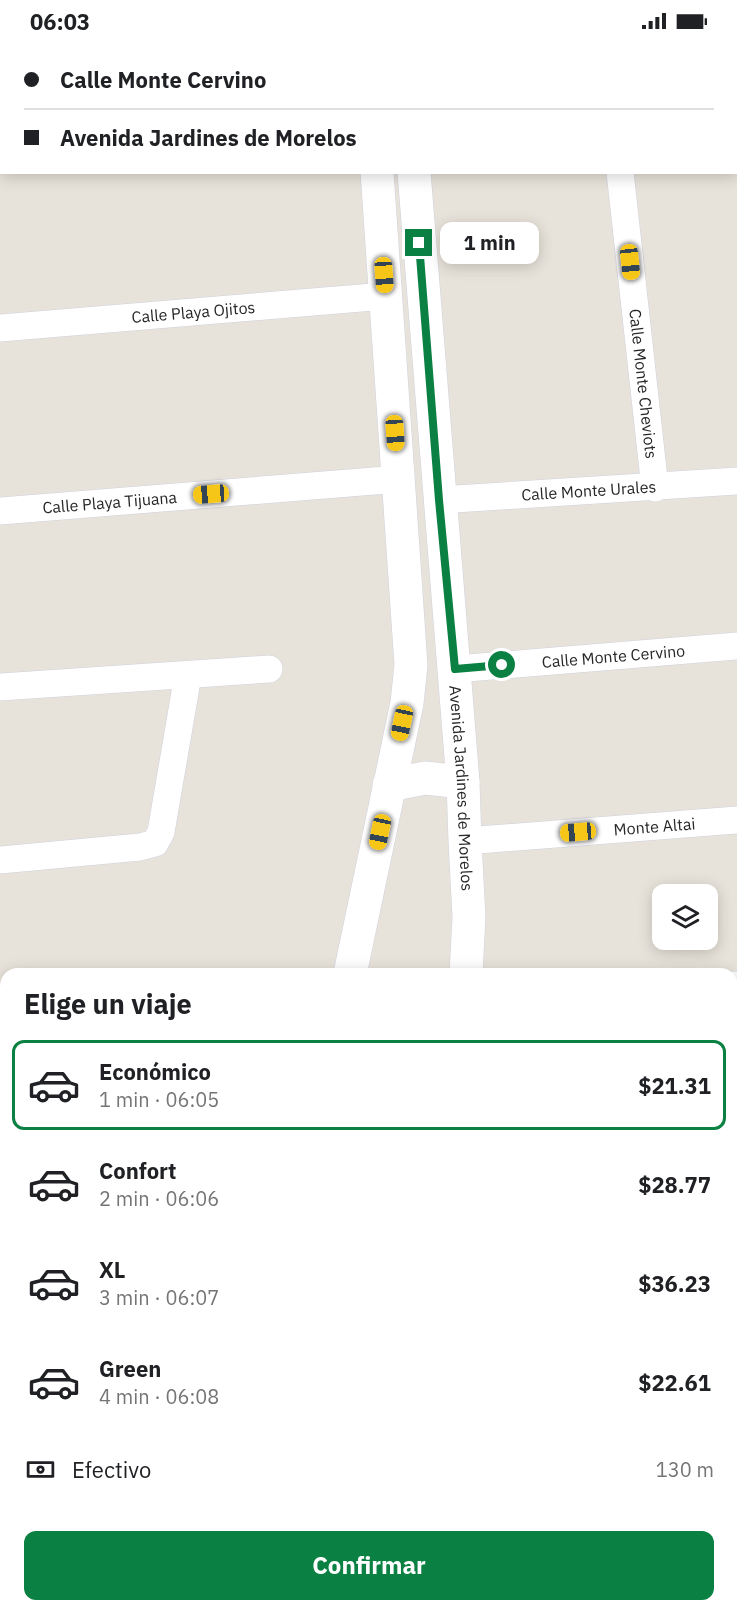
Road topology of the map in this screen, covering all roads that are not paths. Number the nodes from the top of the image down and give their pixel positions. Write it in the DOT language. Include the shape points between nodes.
graph roads {
  1 [pos="377,174"];
  2 [pos="414,174"];
  3 [pos="620,174"];
  4 [pos="385,296"];
  5 [pos="0,328"];
  6 [pos="399,479"];
  7 [pos="737,481"];
  8 [pos="655,488"];
  9 [pos="439,500"];
  10 [pos="0,511"];
  11 [pos="737,646"];
  12 [pos="269,669"];
  13 [pos="455,669"];
  14 [pos="188,675"];
  15 [pos="0,687"];
  16 [pos="463,782"];
  17 [pos="389,785"];
  18 [pos="737,820"];
  19 [pos="465,841"];
  20 [pos="0,860"];
  21 [pos="348,965"];
  22 [pos="466,968"];
  1 -- 4 [label="main road"];
  2 -- 9 [label="main road, Avenida Jardines de Morelos"];
  3 -- 8 [label="street, Calle Monte Cheviots"];
  4 -- 5 [label="street, Calle Playa Ojitos"];
  4 -- 6 [label="main road"];
  6 -- 10 [label="street, Calle Playa Tijuana"];
  6 -- 17 [label="main road" via="411,665"];
  7 -- 8 [label="street, Calle Monte Urales"];
  8 -- 9 [label="street, Calle Monte Urales"];
  9 -- 13 [label="main road, Avenida Jardines de Morelos"];
  11 -- 13 [label="street, Calle Monte Cervino"];
  12 -- 14 [label="street"];
  13 -- 16 [label="main road, Avenida Jardines de Morelos"];
  14 -- 15 [label="street"];
  14 -- 20 [label="street" via="161,832 155,843"];
  16 -- 17 [label="main road" via="425,778"];
  16 -- 19 [label="main road, Avenida Jardines de Morelos"];
  17 -- 21 [label="main road"];
  18 -- 19 [label="street, Monte Altai"];
  19 -- 22 [label="main road, Avenida Jardines de Morelos" via="470,917"];
}
